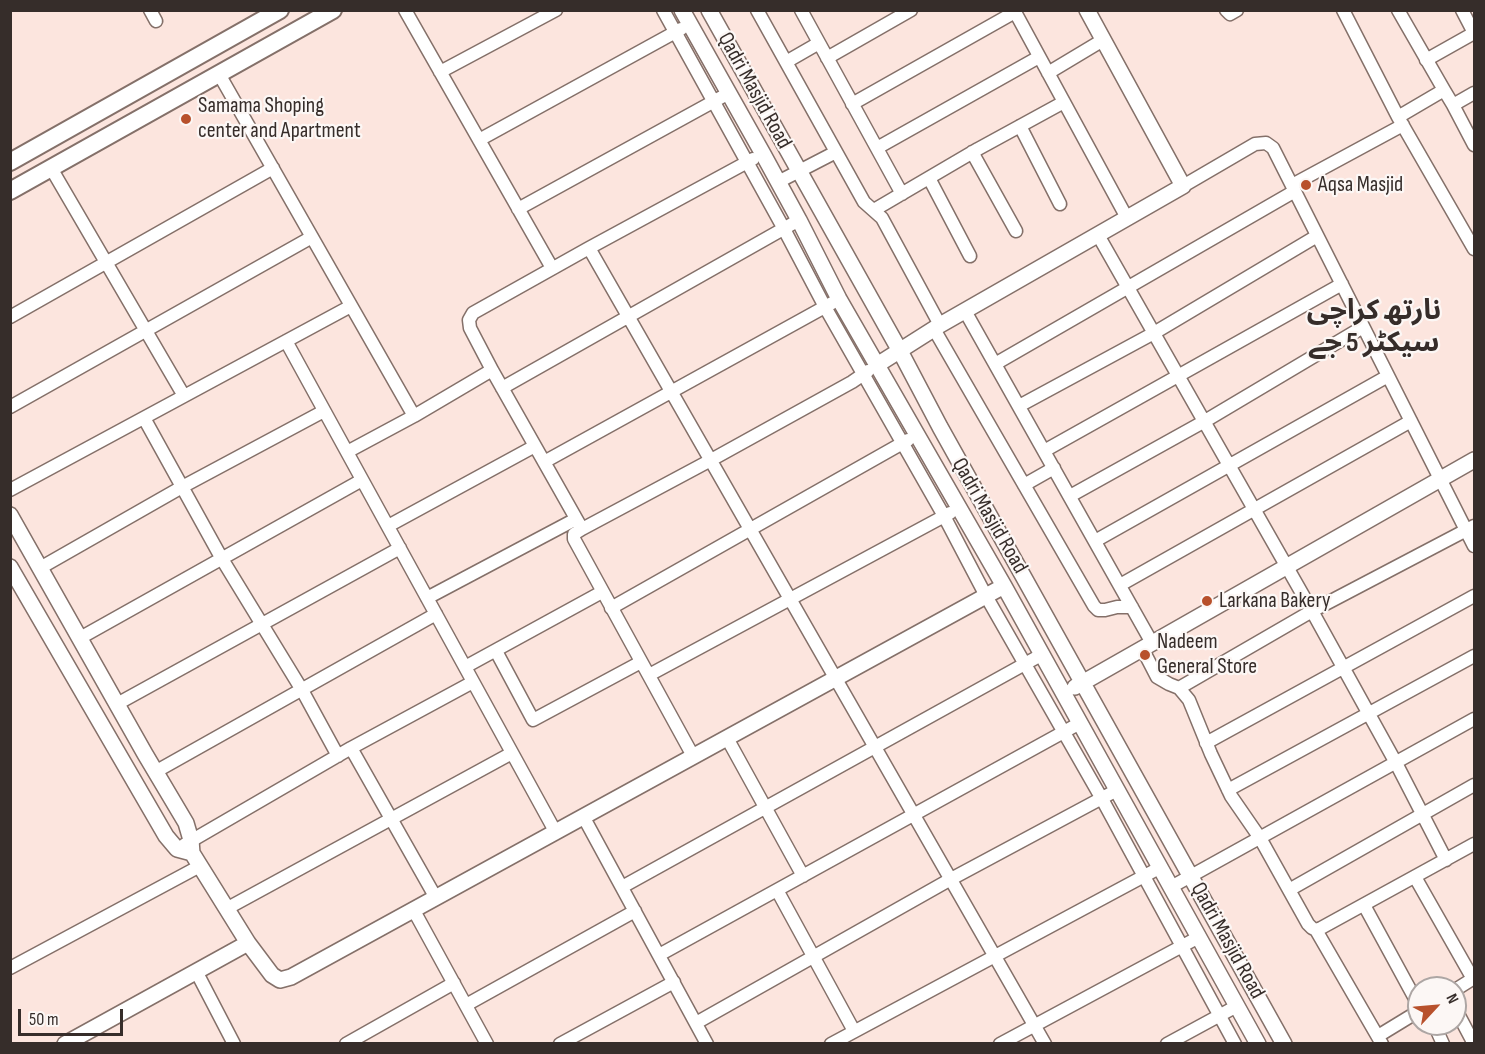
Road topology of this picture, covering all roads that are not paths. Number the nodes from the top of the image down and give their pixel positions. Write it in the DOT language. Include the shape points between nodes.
graph roads {
  1 [pos="280,10"];
  2 [pos="333,10"];
  3 [pos="405,10"];
  4 [pos="556,10"];
  5 [pos="663,10"];
  6 [pos="710,10"];
  7 [pos="757,10"];
  8 [pos="911,10"];
  9 [pos="1087,10"];
  10 [pos="1226,10"];
  11 [pos="1237,10"];
  12 [pos="1343,10"];
  13 [pos="1398,10"];
  14 [pos="1462,10"];
  15 [pos="802,11"];
  16 [pos="1014,11"];
  17 [pos="686,17"];
  18 [pos="675,32"];
  19 [pos="1474,33"];
  20 [pos="1103,40"];
  21 [pos="819,43"];
  22 [pos="1039,57"];
  23 [pos="827,58"];
  24 [pos="1426,60"];
  25 [pos="786,62"];
  26 [pos="440,72"];
  27 [pos="1048,73"];
  28 [pos="219,74"];
  29 [pos="1444,90"];
  30 [pos="729,93"];
  31 [pos="1474,93"];
  32 [pos="713,102"];
  33 [pos="1064,102"];
  34 [pos="852,104"];
  35 [pos="1453,105"];
  36 [pos="1401,121"];
  37 [pos="1020,126"];
  38 [pos="479,140"];
  39 [pos="1474,145"];
  40 [pos="877,148"];
  41 [pos="836,152"];
  42 [pos="972,152"];
  43 [pos="763,154"];
  44 [pos="10,162"];
  45 [pos="747,162"];
  46 [pos="51,168"];
  47 [pos="273,168"];
  48 [pos="799,171"];
  49 [pos="929,178"];
  50 [pos="778,182"];
  51 [pos="1183,186"];
  52 [pos="1293,188"];
  53 [pos="10,191"];
  54 [pos="902,194"];
  55 [pos="1060,204"];
  56 [pos="518,210"];
  57 [pos="874,210"];
  58 [pos="1127,218"];
  59 [pos="799,220"];
  60 [pos="784,229"];
  61 [pos="1016,231"];
  62 [pos="1098,235"];
  63 [pos="1317,236"];
  64 [pos="312,237"];
  65 [pos="1474,247"];
  66 [pos="589,248"];
  67 [pos="970,256"];
  68 [pos="106,262"];
  69 [pos="552,268"];
  70 [pos="1342,284"];
  71 [pos="1128,286"];
  72 [pos="839,299"];
  73 [pos="351,306"];
  74 [pos="825,307"];
  75 [pos="965,311"];
  76 [pos="10,317"];
  77 [pos="628,317"];
  78 [pos="937,327"];
  79 [pos="1363,327"];
  80 [pos="146,330"];
  81 [pos="1154,333"];
  82 [pos="286,341"];
  83 [pos="900,351"];
  84 [pos="995,364"];
  85 [pos="877,365"];
  86 [pos="492,370"];
  87 [pos="864,374"];
  88 [pos="1179,376"];
  89 [pos="1388,376"];
  90 [pos="502,388"];
  91 [pos="672,392"];
  92 [pos="184,396"];
  93 [pos="1019,406"];
  94 [pos="10,407"];
  95 [pos="324,411"];
  96 [pos="414,416"];
  97 [pos="144,418"];
  98 [pos="1205,421"];
  99 [pos="1411,421"];
  100 [pos="917,435"];
  101 [pos="903,443"];
  102 [pos="535,446"];
  103 [pos="346,452"];
  104 [pos="1044,452"];
  105 [pos="711,460"];
  106 [pos="1474,460"];
  107 [pos="544,462"];
  108 [pos="1230,465"];
  109 [pos="1054,468"];
  110 [pos="1440,479"];
  111 [pos="362,480"];
  112 [pos="1024,485"];
  113 [pos="182,488"];
  114 [pos="10,490"];
  115 [pos="1070,496"];
  116 [pos="958,508"];
  117 [pos="1255,510"];
  118 [pos="10,515"];
  119 [pos="944,516"];
  120 [pos="579,524"];
  121 [pos="388,526"];
  122 [pos="1471,528"];
  123 [pos="750,529"];
  124 [pos="1095,541"];
  125 [pos="1474,546"];
  126 [pos="400,548"];
  127 [pos="222,559"];
  128 [pos="1287,566"];
  129 [pos="10,567"];
  130 [pos="40,568"];
  131 [pos="1120,585"];
  132 [pos="1004,586"];
  133 [pos="602,592"];
  134 [pos="986,596"];
  135 [pos="1474,596"];
  136 [pos="427,598"];
  137 [pos="790,598"];
  138 [pos="611,608"];
  139 [pos="1132,608"];
  140 [pos="1312,611"];
  141 [pos="436,614"];
  142 [pos="261,624"];
  143 [pos="80,638"];
  144 [pos="1147,645"];
  145 [pos="496,651"];
  146 [pos="1041,655"];
  147 [pos="1474,656"];
  148 [pos="641,662"];
  149 [pos="1025,664"];
  150 [pos="465,667"];
  151 [pos="1344,668"];
  152 [pos="649,675"];
  153 [pos="836,678"];
  154 [pos="473,682"];
  155 [pos="1083,682"];
  156 [pos="1179,688"];
  157 [pos="302,690"];
  158 [pos="1064,693"];
  159 [pos="117,704"];
  160 [pos="1369,713"];
  161 [pos="1474,719"];
  162 [pos="1080,723"];
  163 [pos="1064,732"];
  164 [pos="726,738"];
  165 [pos="1206,743"];
  166 [pos="875,747"];
  167 [pos="351,748"];
  168 [pos="512,753"];
  169 [pos="338,756"];
  170 [pos="693,756"];
  171 [pos="1396,762"];
  172 [pos="155,772"];
  173 [pos="1474,785"];
  174 [pos="1117,790"];
  175 [pos="1228,790"];
  176 [pos="1102,799"];
  177 [pos="765,808"];
  178 [pos="1422,813"];
  179 [pos="914,815"];
  180 [pos="583,816"];
  181 [pos="391,819"];
  182 [pos="555,831"];
  183 [pos="1260,838"];
  184 [pos="1474,844"];
  185 [pos="187,847"];
  186 [pos="1446,860"];
  187 [pos="200,866"];
  188 [pos="1161,867"];
  189 [pos="803,876"];
  190 [pos="1144,876"];
  191 [pos="1191,876"];
  192 [pos="1415,877"];
  193 [pos="951,879"];
  194 [pos="622,887"];
  195 [pos="1171,887"];
  196 [pos="777,890"];
  197 [pos="1288,890"];
  198 [pos="436,898"];
  199 [pos="1364,905"];
  200 [pos="226,909"];
  201 [pos="414,909"];
  202 [pos="635,911"];
  203 [pos="1316,930"];
  204 [pos="1198,937"];
  205 [pos="248,943"];
  206 [pos="1183,946"];
  207 [pos="659,955"];
  208 [pos="994,955"];
  209 [pos="813,957"];
  210 [pos="10,968"];
  211 [pos="196,971"];
  212 [pos="1474,979"];
  213 [pos="674,982"];
  214 [pos="454,983"];
  215 [pos="1407,984"];
  216 [pos="466,1005"];
  217 [pos="1237,1006"];
  218 [pos="1220,1015"];
  219 [pos="1407,1020"];
  220 [pos="696,1023"];
  221 [pos="1034,1025"];
  222 [pos="849,1037"];
  223 [pos="1380,1040"];
  224 [pos="65,1044"];
  225 [pos="234,1044"];
  226 [pos="346,1044"];
  227 [pos="488,1044"];
  228 [pos="560,1044"];
  229 [pos="707,1044"];
  230 [pos="831,1044"];
  231 [pos="1000,1044"];
  232 [pos="1045,1044"];
  233 [pos="1167,1044"];
  234 [pos="1235,1044"];
  235 [pos="1258,1044"];
  236 [pos="1284,1044"];
  1 -- 44 [label="main road"];
  2 -- 28 [label="main road"];
  3 -- 26 [label="street"];
  4 -- 26 [label="street"];
  5 -- 18 [label="street"];
  6 -- 48 [label="street, Qadri Masjid Road"];
  7 -- 25 [label="street"];
  8 -- 23 [label="street"];
  9 -- 20 [label="street"];
  10 -- 11 [label="street" via="1230,14"];
  12 -- 36 [label="street"];
  13 -- 24 [label="street"];
  14 -- 19 [label="street"];
  15 -- 21 [label="street"];
  16 -- 22 [label="street"];
  16 -- 34 [label="street"];
  17 -- 18 [label="street"];
  17 -- 30 [label="street, Qadri Masjid Road"];
  18 -- 32 [label="street"];
  18 -- 38 [label="street"];
  19 -- 24 [label="street"];
  20 -- 27 [label="street"];
  20 -- 51 [label="street"];
  21 -- 23 [label="street"];
  21 -- 25 [label="street"];
  22 -- 27 [label="street"];
  22 -- 40 [label="street"];
  23 -- 34 [label="street"];
  24 -- 29 [label="street"];
  25 -- 41 [label="street"];
  26 -- 38 [label="street"];
  27 -- 33 [label="street"];
  28 -- 46 [label="main road"];
  28 -- 47 [label="street"];
  29 -- 35 [label="street"];
  29 -- 36 [label="street"];
  30 -- 32 [label="street"];
  30 -- 43 [label="street, Qadri Masjid Road"];
  31 -- 35 [label="street"];
  32 -- 45 [label="street"];
  32 -- 56 [label="street"];
  33 -- 37 [label="street"];
  33 -- 58 [label="street"];
  34 -- 40 [label="street"];
  35 -- 39 [label="street"];
  36 -- 52 [label="street"];
  36 -- 65 [label="street"];
  37 -- 42 [label="street"];
  37 -- 55 [label="street"];
  38 -- 56 [label="street"];
  40 -- 54 [label="street"];
  41 -- 48 [label="street"];
  41 -- 57 [label="street" via="864,202"];
  42 -- 49 [label="street"];
  42 -- 61 [label="street"];
  43 -- 45 [label="street"];
  43 -- 50 [label="street, Qadri Masjid Road"];
  45 -- 60 [label="street"];
  45 -- 66 [label="street"];
  46 -- 53 [label="main road"];
  46 -- 68 [label="street"];
  47 -- 64 [label="street"];
  47 -- 68 [label="street"];
  48 -- 50 [label="street"];
  48 -- 83 [label="street, Qadri Masjid Road"];
  49 -- 54 [label="street"];
  49 -- 67 [label="street"];
  50 -- 59 [label="street, Qadri Masjid Road"];
  51 -- 52 [label="street" via="1256,144 1266,143 1273,148"];
  51 -- 58 [label="street"];
  52 -- 63 [label="street"];
  52 -- 71 [label="street"];
  54 -- 57 [label="street"];
  56 -- 69 [label="street"];
  57 -- 78 [label="street" via="882,218"];
  58 -- 62 [label="street"];
  59 -- 60 [label="street"];
  59 -- 72 [label="street, Qadri Masjid Road"];
  60 -- 74 [label="street"];
  60 -- 77 [label="street"];
  62 -- 71 [label="street"];
  62 -- 75 [label="street"];
  63 -- 70 [label="street"];
  63 -- 81 [label="street"];
  64 -- 73 [label="street"];
  64 -- 80 [label="street"];
  66 -- 69 [label="street"];
  66 -- 77 [label="street"];
  68 -- 76 [label="street"];
  68 -- 80 [label="street"];
  69 -- 86 [label="street" via="473,313 470,328"];
  70 -- 79 [label="street"];
  70 -- 88 [label="street"];
  71 -- 81 [label="street"];
  71 -- 84 [label="street"];
  72 -- 74 [label="street"];
  72 -- 85 [label="street, Qadri Masjid Road"];
  73 -- 82 [label="street"];
  73 -- 96 [label="street"];
  74 -- 87 [label="street"];
  74 -- 91 [label="street"];
  75 -- 78 [label="street"];
  75 -- 84 [label="street"];
  77 -- 90 [label="street"];
  77 -- 91 [label="street"];
  78 -- 83 [label="street"];
  78 -- 112 [label="street"];
  79 -- 89 [label="street"];
  79 -- 98 [label="street"];
  80 -- 92 [label="street"];
  80 -- 94 [label="street"];
  81 -- 88 [label="street"];
  81 -- 93 [label="street"];
  82 -- 92 [label="street"];
  82 -- 95 [label="street"];
  83 -- 85 [label="street"];
  83 -- 155 [label="street, Qadri Masjid Road"];
  84 -- 93 [label="street"];
  85 -- 87 [label="street"];
  85 -- 100 [label="street, Qadri Masjid Road"];
  86 -- 90 [label="street"];
  86 -- 96 [label="street"];
  87 -- 101 [label="street"];
  87 -- 105 [label="street"];
  88 -- 98 [label="street"];
  88 -- 104 [label="street"];
  89 -- 99 [label="street"];
  89 -- 108 [label="street"];
  90 -- 102 [label="street"];
  91 -- 105 [label="street"];
  91 -- 107 [label="street"];
  92 -- 97 [label="street"];
  93 -- 104 [label="street"];
  95 -- 103 [label="street"];
  95 -- 113 [label="street"];
  96 -- 103 [label="street"];
  97 -- 113 [label="street"];
  97 -- 114 [label="street"];
  98 -- 108 [label="street"];
  98 -- 115 [label="street"];
  99 -- 110 [label="street"];
  99 -- 117 [label="street"];
  100 -- 101 [label="street"];
  100 -- 116 [label="street, Qadri Masjid Road"];
  101 -- 119 [label="street"];
  101 -- 123 [label="street"];
  102 -- 107 [label="street"];
  102 -- 121 [label="street"];
  103 -- 111 [label="street"];
  104 -- 109 [label="street"];
  105 -- 120 [label="street"];
  105 -- 123 [label="street"];
  106 -- 110 [label="street"];
  107 -- 120 [label="street"];
  108 -- 117 [label="street"];
  108 -- 124 [label="street"];
  109 -- 112 [label="street"];
  109 -- 115 [label="street"];
  110 -- 122 [label="street"];
  110 -- 128 [label="street"];
  111 -- 121 [label="street"];
  111 -- 127 [label="street"];
  112 -- 139 [label="street" via="1094,606 1098,610"];
  113 -- 127 [label="street"];
  113 -- 130 [label="street"];
  115 -- 124 [label="street"];
  116 -- 119 [label="street"];
  116 -- 132 [label="street, Qadri Masjid Road"];
  117 -- 128 [label="street"];
  117 -- 131 [label="street"];
  118 -- 130 [label="street"];
  119 -- 134 [label="street"];
  119 -- 137 [label="street"];
  120 -- 133 [label="street" via="574,539"];
  120 -- 136 [label="street"];
  121 -- 126 [label="street"];
  122 -- 125 [label="street"];
  122 -- 140 [label="street"];
  123 -- 137 [label="street"];
  123 -- 138 [label="street"];
  124 -- 131 [label="street"];
  126 -- 136 [label="street"];
  126 -- 142 [label="street"];
  127 -- 142 [label="street"];
  127 -- 143 [label="street"];
  128 -- 140 [label="street"];
  128 -- 144 [label="street"];
  129 -- 185 [label="street" via="166,836"];
  130 -- 143 [label="street"];
  131 -- 139 [label="street"];
  132 -- 134 [label="street"];
  132 -- 146 [label="street, Qadri Masjid Road"];
  133 -- 138 [label="street"];
  133 -- 145 [label="street"];
  134 -- 149 [label="street"];
  134 -- 153 [label="street"];
  135 -- 151 [label="street"];
  136 -- 141 [label="street"];
  137 -- 152 [label="street"];
  137 -- 153 [label="street"];
  138 -- 148 [label="street"];
  139 -- 144 [label="street"];
  140 -- 151 [label="street"];
  140 -- 156 [label="street"];
  141 -- 150 [label="street"];
  141 -- 157 [label="street"];
  142 -- 157 [label="street"];
  142 -- 159 [label="street"];
  143 -- 159 [label="street"];
  144 -- 155 [label="street"];
  144 -- 156 [label="street" via="1160,680"];
  145 -- 148 [label="street" via="533,720"];
  145 -- 150 [label="street"];
  146 -- 149 [label="street"];
  146 -- 158 [label="street, Qadri Masjid Road"];
  147 -- 160 [label="street"];
  148 -- 152 [label="street"];
  149 -- 163 [label="street"];
  149 -- 166 [label="street"];
  150 -- 154 [label="street"];
  151 -- 160 [label="street"];
  151 -- 165 [label="street"];
  152 -- 170 [label="street"];
  153 -- 164 [label="street"];
  153 -- 166 [label="street"];
  154 -- 167 [label="street"];
  154 -- 168 [label="street"];
  155 -- 158 [label="street"];
  155 -- 191 [label="street, Qadri Masjid Road"];
  156 -- 165 [label="street" via="1189,700"];
  157 -- 169 [label="street"];
  157 -- 172 [label="street"];
  158 -- 162 [label="street, Qadri Masjid Road"];
  159 -- 172 [label="street"];
  160 -- 171 [label="street"];
  160 -- 175 [label="street"];
  161 -- 171 [label="street"];
  162 -- 163 [label="street"];
  162 -- 174 [label="street, Qadri Masjid Road"];
  163 -- 176 [label="street"];
  163 -- 179 [label="street"];
  164 -- 170 [label="street"];
  164 -- 177 [label="street"];
  165 -- 175 [label="street"];
  166 -- 177 [label="street"];
  166 -- 179 [label="street"];
  167 -- 169 [label="street"];
  167 -- 181 [label="street"];
  168 -- 181 [label="street"];
  168 -- 182 [label="street"];
  169 -- 185 [label="street"];
  170 -- 180 [label="street"];
  171 -- 178 [label="street"];
  171 -- 183 [label="street"];
  172 -- 185 [label="street" via="186,823"];
  173 -- 178 [label="street"];
  174 -- 176 [label="street"];
  174 -- 188 [label="street, Qadri Masjid Road"];
  175 -- 183 [label="street"];
  176 -- 190 [label="street"];
  176 -- 193 [label="street"];
  177 -- 189 [label="street"];
  177 -- 194 [label="street"];
  178 -- 186 [label="street"];
  178 -- 197 [label="street"];
  179 -- 189 [label="street"];
  179 -- 193 [label="street"];
  180 -- 182 [label="street"];
  180 -- 194 [label="street"];
  181 -- 198 [label="street"];
  181 -- 200 [label="street"];
  182 -- 198 [label="street"];
  183 -- 191 [label="street"];
  183 -- 197 [label="street"];
  184 -- 186 [label="street"];
  185 -- 187 [label="street"];
  186 -- 192 [label="street"];
  187 -- 200 [label="street"];
  187 -- 210 [label="street"];
  188 -- 190 [label="street"];
  188 -- 195 [label="street, Qadri Masjid Road"];
  189 -- 196 [label="street"];
  190 -- 206 [label="street"];
  190 -- 208 [label="street"];
  191 -- 195 [label="street"];
  191 -- 236 [label="street, Qadri Masjid Road"];
  192 -- 199 [label="street"];
  192 -- 212 [label="street"];
  193 -- 208 [label="street"];
  193 -- 209 [label="street"];
  194 -- 202 [label="street"];
  195 -- 204 [label="street, Qadri Masjid Road"];
  196 -- 207 [label="street"];
  196 -- 209 [label="street"];
  197 -- 203 [label="street" via="1308,924"];
  198 -- 201 [label="street"];
  199 -- 203 [label="street"];
  199 -- 215 [label="street"];
  200 -- 205 [label="street"];
  201 -- 205 [label="street" via="280,980"];
  201 -- 214 [label="street"];
  202 -- 207 [label="street"];
  202 -- 216 [label="street"];
  203 -- 223 [label="street"];
  204 -- 206 [label="street"];
  204 -- 217 [label="street, Qadri Masjid Road"];
  205 -- 211 [label="street"];
  206 -- 218 [label="street"];
  206 -- 221 [label="street"];
  207 -- 213 [label="street"];
  208 -- 221 [label="street"];
  208 -- 222 [label="street"];
  209 -- 220 [label="street"];
  209 -- 222 [label="street"];
  211 -- 224 [label="street"];
  211 -- 225 [label="street"];
  213 -- 220 [label="street"];
  213 -- 228 [label="street"];
  214 -- 216 [label="street"];
  214 -- 226 [label="street"];
  216 -- 227 [label="street"];
  217 -- 218 [label="street"];
  217 -- 235 [label="street, Qadri Masjid Road"];
  218 -- 233 [label="street"];
  218 -- 234 [label="street"];
  219 -- 223 [label="street"];
  220 -- 229 [label="street"];
  221 -- 231 [label="street"];
  221 -- 232 [label="street"];
  222 -- 230 [label="street"];
}
